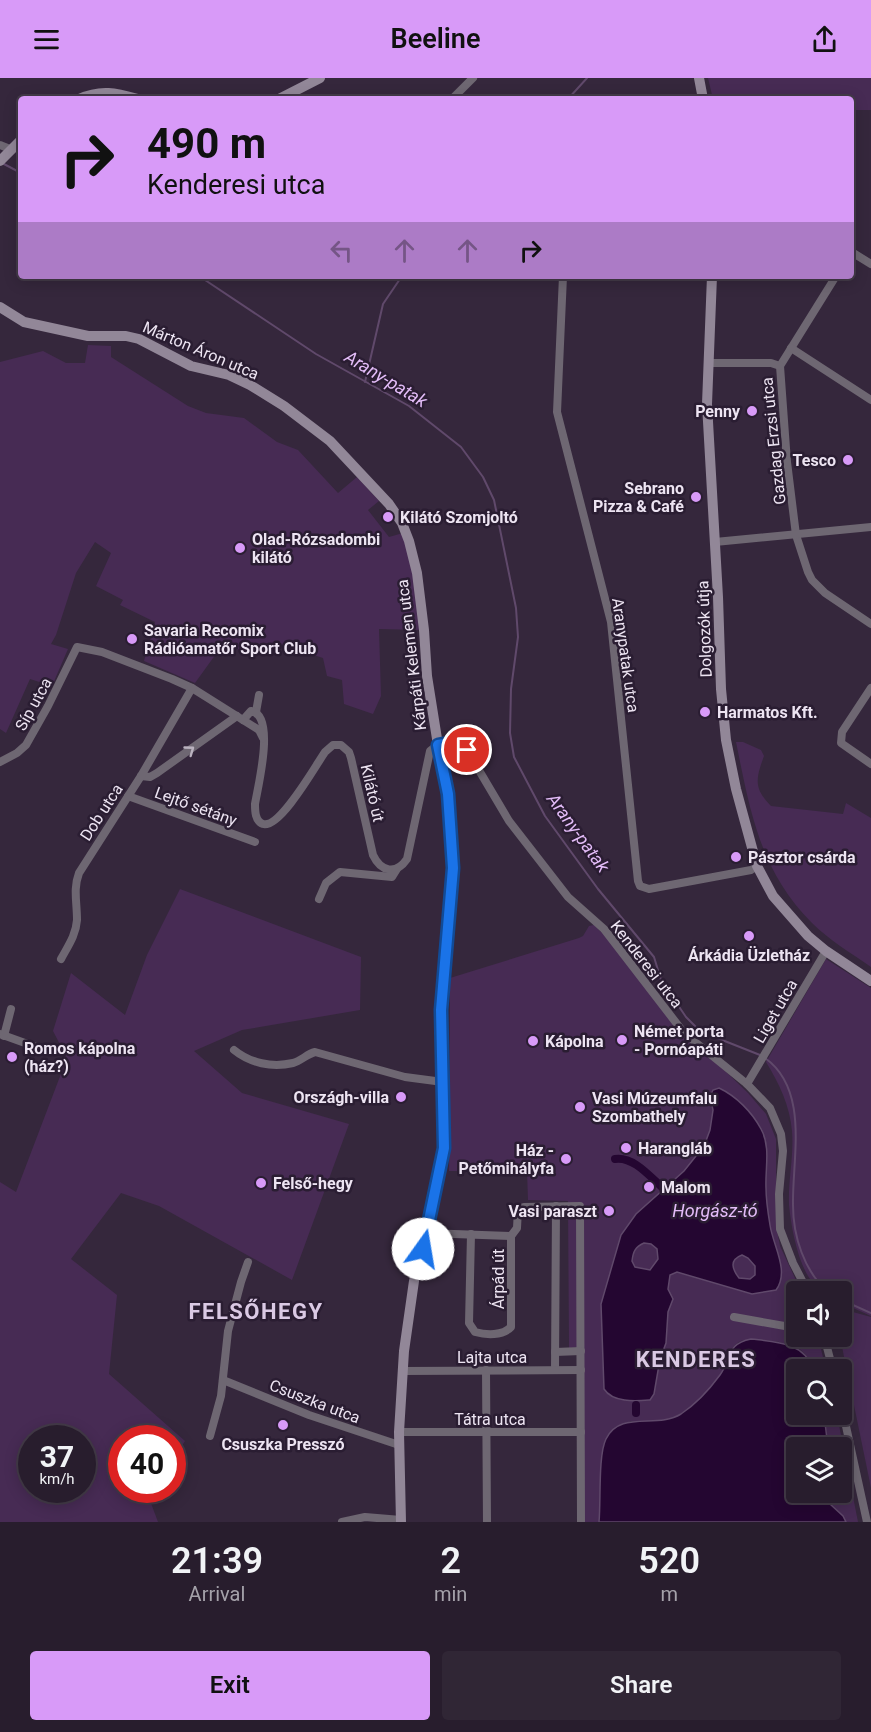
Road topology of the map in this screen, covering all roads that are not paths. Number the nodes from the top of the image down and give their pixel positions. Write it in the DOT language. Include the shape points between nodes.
graph roads {
  1 [pos="320,78"];
  2 [pos="473,78"];
  3 [pos="699,78"];
  4 [pos="87,96"];
  5 [pos="128,96"];
  6 [pos="285,96"];
  7 [pos="455,96"];
  8 [pos="703,96"];
  9 [pos="18,142"];
  10 [pos="4,152"];
  11 [pos="854,254"];
  12 [pos="871,264"];
  13 [pos="563,279"];
  14 [pos="712,279"];
  15 [pos="834,279"];
  16 [pos="0,307"];
  17 [pos="791,348"];
  18 [pos="709,363"];
  19 [pos="780,366"];
  20 [pos="871,400"];
  21 [pos="389,504"];
  22 [pos="871,527"];
  23 [pos="796,535"];
  24 [pos="715,542"];
  25 [pos="871,624"];
  26 [pos="192,688"];
  27 [pos="871,688"];
  28 [pos="259,694"];
  29 [pos="256,712"];
  30 [pos="240,718"];
  31 [pos="264,740"];
  32 [pos="438,745"];
  33 [pos="0,762"];
  34 [pos="871,764"];
  35 [pos="141,776"];
  36 [pos="128,796"];
  37 [pos="255,842"];
  38 [pos="757,866"];
  39 [pos="397,869"];
  40 [pos="319,899"];
  41 [pos="826,951"];
  42 [pos="61,959"];
  43 [pos="871,981"];
  44 [pos="11,1009"];
  45 [pos="2,1035"];
  46 [pos="234,1050"];
  47 [pos="50,1052"];
  48 [pos="443,1082"];
  49 [pos="747,1084"];
  50 [pos="556,1206"];
  51 [pos="426,1233"];
  52 [pos="471,1234"];
  53 [pos="511,1236"];
  54 [pos="248,1262"];
  55 [pos="802,1281"];
  56 [pos="734,1317"];
  57 [pos="786,1326"];
  58 [pos="581,1351"];
  59 [pos="555,1352"];
  60 [pos="486,1370"];
  61 [pos="555,1370"];
  62 [pos="581,1370"];
  63 [pos="402,1371"];
  64 [pos="223,1380"];
  65 [pos="846,1425"];
  66 [pos="399,1432"];
  67 [pos="581,1432"];
  68 [pos="487,1433"];
  69 [pos="210,1436"];
  70 [pos="399,1445"];
  71 [pos="401,1521"];
  72 [pos="342,1522"];
  73 [pos="487,1522"];
  74 [pos="581,1522"];
  75 [pos="867,1522"];
  1 -- 6 [label="street"];
  2 -- 7 [label="street"];
  3 -- 8 [label="street"];
  4 -- 5 [label="street" via="98,92"];
  9 -- 10 [label="street"];
  11 -- 12 [label="street"];
  13 -- 38 [label="street, Aranypatak utca" via="557,412 611,622 638,880 640,886 649,889"];
  14 -- 18 [label="street, Dolgozók útja"];
  15 -- 17 [label="street, Gazdag Erzsi utca"];
  16 -- 21 [label="street, Márton Áron utca" via="24,322 88,336 139,339 191,366 239,379 323,435"];
  17 -- 19 [label="street, Gazdag Erzsi utca"];
  17 -- 20 [label="street"];
  18 -- 19 [label="street"];
  18 -- 24 [label="street, Dolgozók útja" via="707,404"];
  19 -- 23 [label="street, Gazdag Erzsi utca"];
  21 -- 32 [label="street, Kárpáti Kelemen utca" via="402,523 417,573"];
  22 -- 23 [label="street"];
  23 -- 24 [label="street"];
  23 -- 25 [label="street, Gazdag Erzsi utca" via="817,586"];
  24 -- 38 [label="street, Dolgozók útja" via="726,740"];
  26 -- 30 [label="street"];
  26 -- 33 [label="street, Síp utca" via="146,667 77,647 26,745"];
  26 -- 35 [label="street, Dob utca"];
  27 -- 34 [label="street" via="842,732 841,742"];
  28 -- 29 [label="street"];
  29 -- 30 [label="street"];
  29 -- 31 [label="street" via="264,728"];
  30 -- 31 [label="street" via="259,730"];
  35 -- 30 [label="street, one-way" via="158,773"];
  31 -- 39 [label="street, Kilátó út" via="255,804 260,821 270,824 281,816 325,752 333,745 341,745 351,758 373,855 383,868"];
  32 -- 39 [label="street" via="430,751 407,859"];
  32 -- 48 [label="street, Kárpáti Kelemen utca" via="448,794 453,868 441,996"];
  32 -- 49 [label="street, Kenderesi utca" via="446,743 467,750 509,821 568,897 604,929 684,1033"];
  35 -- 36 [label="street, Dob utca"];
  36 -- 37 [label="street, Lejtő sétány"];
  36 -- 42 [label="street, Dob utca" via="75,884 75,932"];
  38 -- 41 [label="street, Dolgozók útja" via="784,910"];
  39 -- 40 [label="street" via="392,877 340,872 326,883"];
  41 -- 43 [label="street, Dolgozók útja"];
  41 -- 49 [label="street, Liget utca"];
  44 -- 45 [label="street"];
  45 -- 47 [label="street"];
  46 -- 48 [label="street" via="249,1060 269,1064 295,1062 315,1052 405,1077"];
  48 -- 51 [label="street, Kárpáti Kelemen utca" via="444,1148"];
  49 -- 55 [label="street, Kenderesi utca" via="770,1108 781,1134 780,1229"];
  50 -- 53 [label="street, Árpád út" via="518,1209 517,1228"];
  50 -- 58 [label="street, Árpád út" via="580,1206"];
  50 -- 59 [label="street"];
  51 -- 52 [label="street, Árpád út"];
  51 -- 63 [label="street, Kárpáti Kelemen utca" via="412,1294"];
  52 -- 53 [label="street, Árpád út"];
  52 -- 53 [label="street, Árpád út" via="469,1323 482,1334 502,1333 511,1328"];
  54 -- 64 [label="street" via="228,1331"];
  56 -- 57 [label="street"];
  58 -- 59 [label="street"];
  58 -- 62 [label="street, Árpád út"];
  59 -- 61 [label="street"];
  60 -- 61 [label="street, Lajta utca"];
  60 -- 63 [label="street, Lajta utca"];
  60 -- 68 [label="street"];
  61 -- 62 [label="street, Lajta utca"];
  62 -- 67 [label="street, Árpád út"];
  63 -- 66 [label="street, Kárpáti Kelemen utca"];
  64 -- 69 [label="street"];
  64 -- 70 [label="street, Csuszka utca" via="309,1415"];
  65 -- 75 [label="street"];
  66 -- 68 [label="street, Tátra utca"];
  66 -- 70 [label="street, Kárpáti Kelemen utca"];
  67 -- 68 [label="street, Tátra utca"];
  67 -- 74 [label="street, Árpád út"];
  68 -- 73 [label="street"];
  70 -- 71 [label="street, Kárpáti Kelemen utca"];
  71 -- 72 [label="street" via="365,1517"];
}
